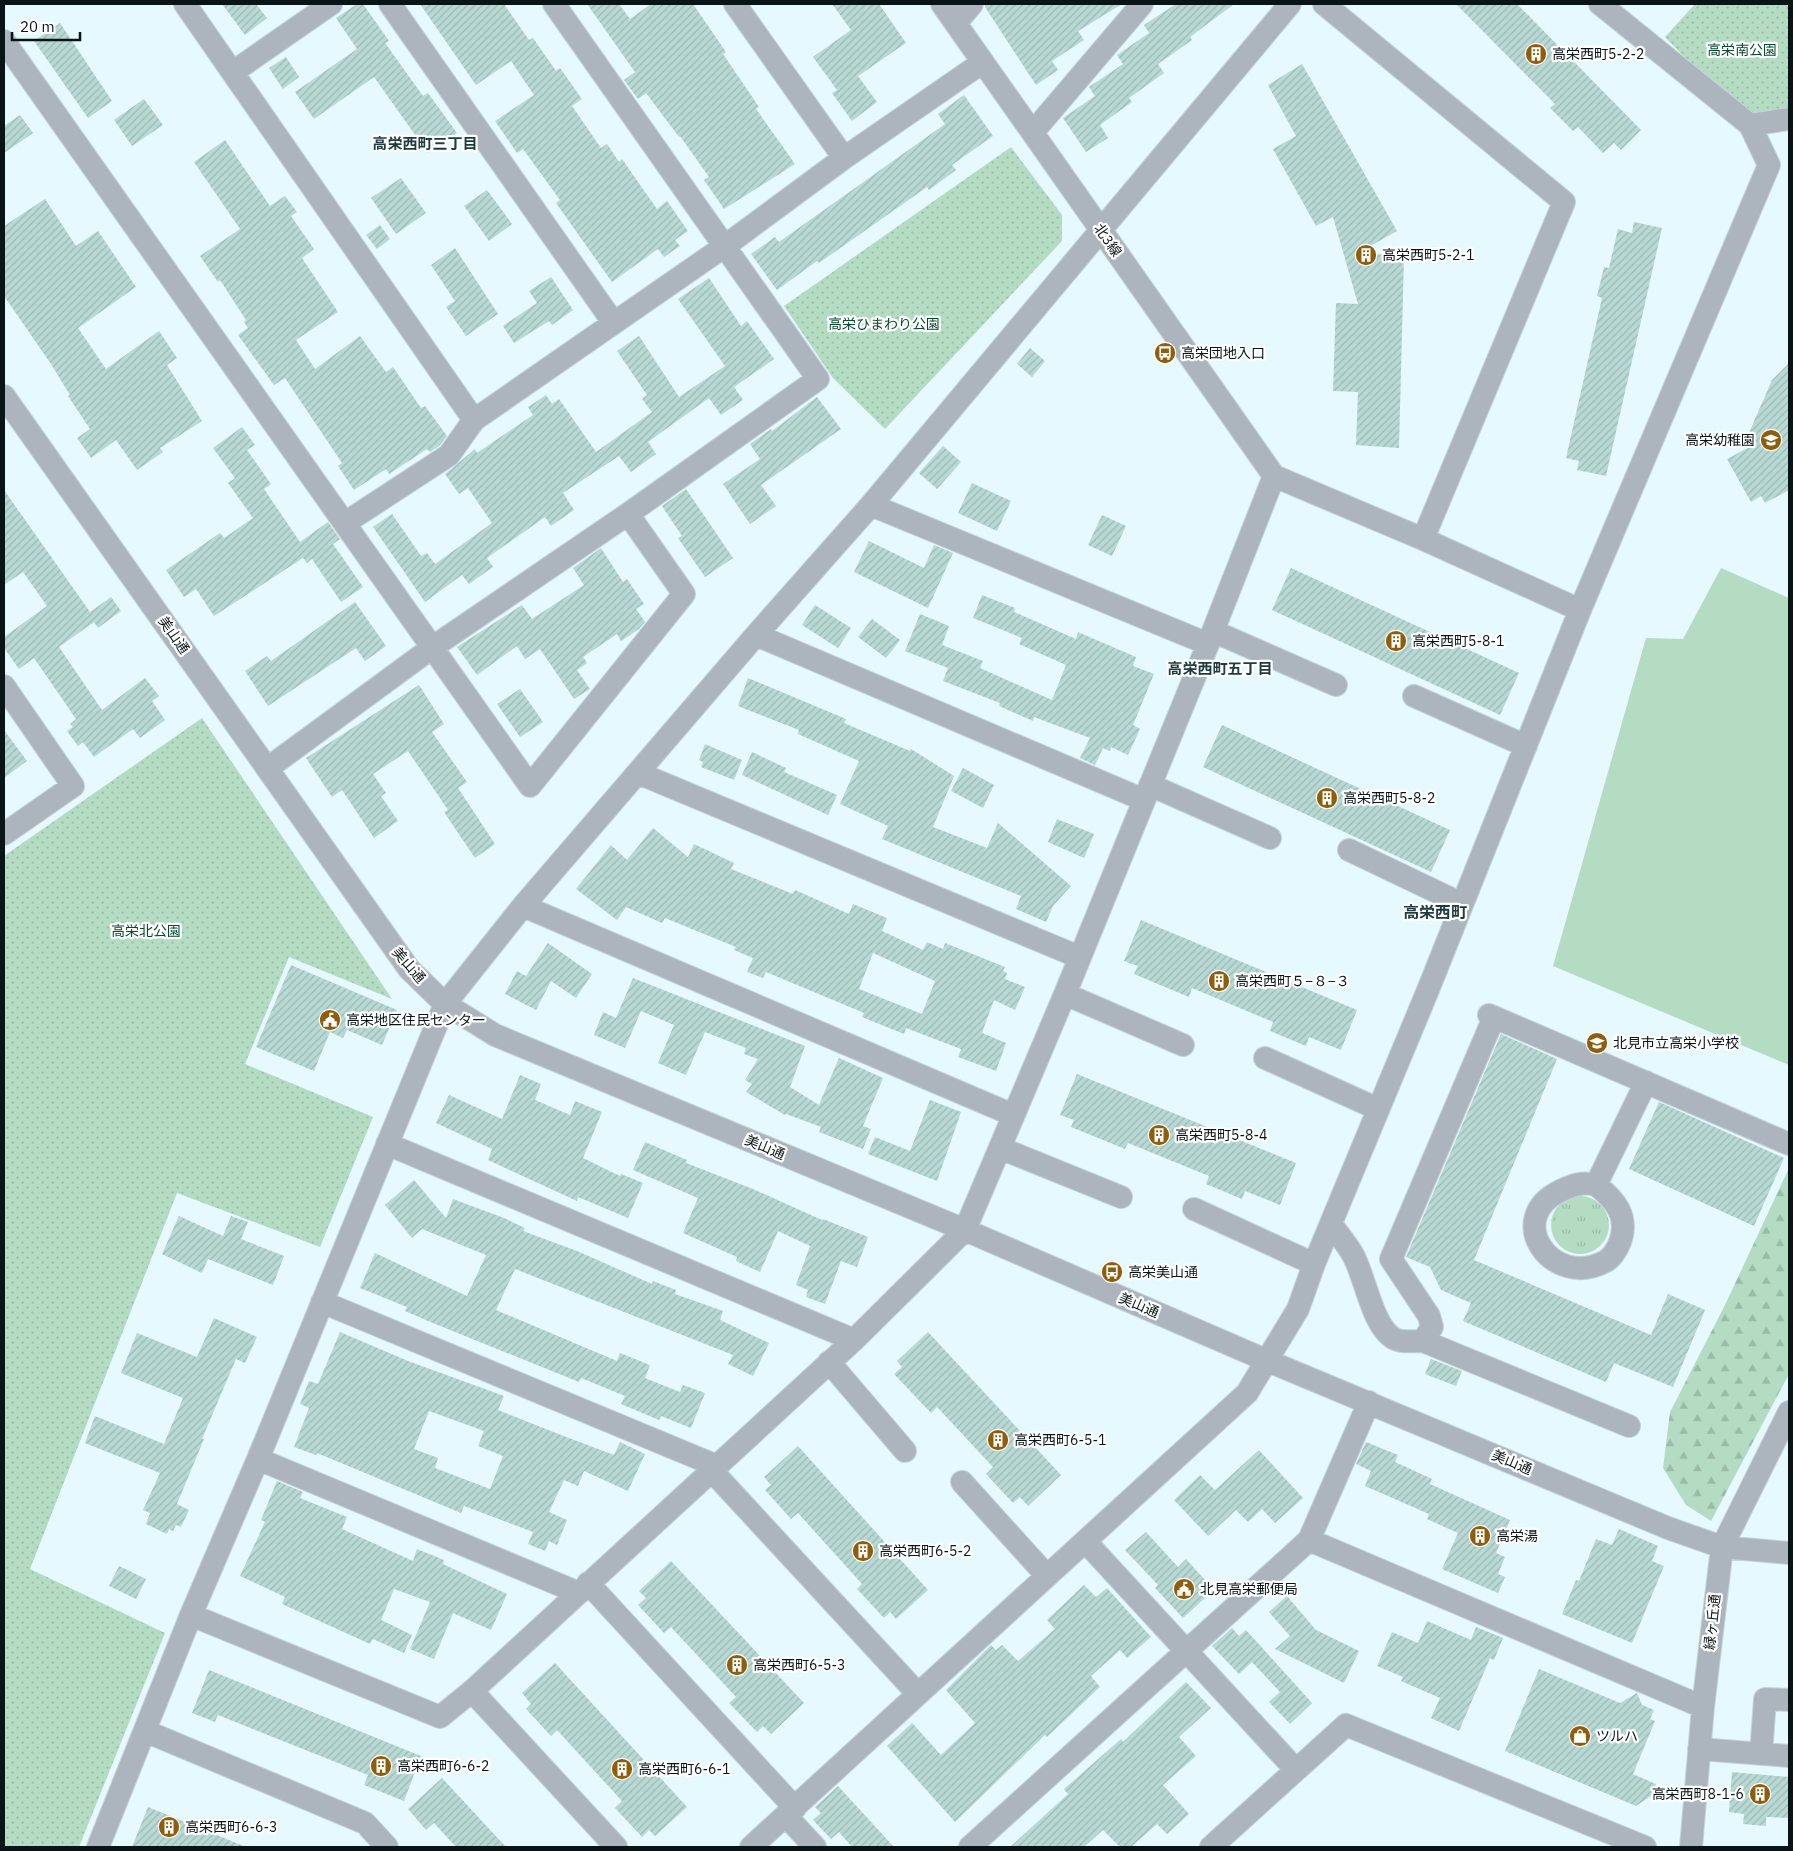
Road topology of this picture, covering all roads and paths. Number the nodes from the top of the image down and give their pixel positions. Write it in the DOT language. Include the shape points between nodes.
graph roads {
  1 [pos="185,4"];
  2 [pos="331,4"];
  3 [pos="390,4"];
  4 [pos="554,4"];
  5 [pos="735,4"];
  6 [pos="942,4"];
  7 [pos="972,4"];
  8 [pos="1142,4"];
  9 [pos="1290,4"];
  10 [pos="1324,4"];
  11 [pos="1600,4"];
  12 [pos="956,23"];
  13 [pos="4,41"];
  14 [pos="983,62"];
  15 [pos="233,72"];
  16 [pos="1789,119"];
  17 [pos="1750,125"];
  18 [pos="1033,132"];
  19 [pos="844,158"];
  20 [pos="1100,230"];
  21 [pos="725,246"];
  22 [pos="613,322"];
  23 [pos="4,396"];
  24 [pos="474,420"];
  25 [pos="1274,476"];
  26 [pos="871,505"];
  27 [pos="628,514"];
  28 [pos="345,523"];
  29 [pos="1423,539"];
  30 [pos="1580,610"];
  31 [pos="756,635"];
  32 [pos="1211,638"];
  33 [pos="432,647"];
  34 [pos="1336,685"];
  35 [pos="4,686"];
  36 [pos="1414,696"];
  37 [pos="1526,746"];
  38 [pos="268,768"];
  39 [pos="638,773"];
  40 [pos="1147,792"];
  41 [pos="4,834"];
  42 [pos="1270,838"];
  43 [pos="1349,850"];
  44 [pos="1462,904"];
  45 [pos="523,906"];
  46 [pos="1079,957"];
  47 [pos="1065,994"];
  48 [pos="445,1004"];
  49 [pos="1183,1045"];
  50 [pos="1265,1058"];
  51 [pos="1646,1082"];
  52 [pos="1378,1109"];
  53 [pos="1014,1115"];
  54 [pos="387,1144"];
  55 [pos="1789,1144"];
  56 [pos="1000,1148"];
  57 [pos="1596,1185"];
  58 [pos="1121,1197"];
  59 [pos="1194,1209"];
  60 [pos="1330,1224"];
  61 [pos="965,1230"];
  62 [pos="1314,1264"];
  63 [pos="322,1302"];
  64 [pos="854,1340"];
  65 [pos="1423,1341"];
  66 [pos="1268,1361"];
  67 [pos="829,1362"];
  68 [pos="1369,1402"];
  69 [pos="1789,1412"];
  70 [pos="1629,1426"];
  71 [pos="905,1451"];
  72 [pos="258,1459"];
  73 [pos="714,1469"];
  74 [pos="962,1482"];
  75 [pos="1085,1540"];
  76 [pos="1309,1540"];
  77 [pos="1722,1547"];
  78 [pos="1789,1553"];
  79 [pos="1047,1576"];
  80 [pos="584,1588"];
  81 [pos="192,1615"];
  82 [pos="1187,1651"];
  83 [pos="472,1691"];
  84 [pos="918,1694"];
  85 [pos="1789,1700"];
  86 [pos="1703,1707"];
  87 [pos="145,1731"];
  88 [pos="1699,1750"];
  89 [pos="1761,1754"];
  90 [pos="1789,1756"];
  91 [pos="1296,1770"];
  92 [pos="790,1812"];
  93 [pos="98,1847"];
  94 [pos="387,1847"];
  95 [pos="616,1847"];
  96 [pos="751,1847"];
  97 [pos="815,1847"];
  98 [pos="970,1847"];
  99 [pos="1210,1847"];
  100 [pos="1645,1847"];
  101 [pos="1691,1847"];
  1 -- 15 [label="street"];
  2 -- 15 [label="street"];
  3 -- 22 [label="street"];
  4 -- 21 [label="street"];
  5 -- 19 [label="street"];
  6 -- 12 [label="street, 北3線"];
  7 -- 12 [label="street"];
  8 -- 18 [label="street"];
  9 -- 20 [label="street"];
  10 -- 29 [label="street" via="1564,202"];
  11 -- 17 [label="street"];
  12 -- 14 [label="street, 北3線"];
  13 -- 28 [label="street"];
  14 -- 18 [label="street, 北3線"];
  14 -- 19 [label="street"];
  15 -- 24 [label="street"];
  16 -- 17 [label="street"];
  17 -- 30 [label="street" via="1769,165"];
  18 -- 20 [label="street, 北3線"];
  19 -- 21 [label="street"];
  20 -- 25 [label="street, 北3線"];
  20 -- 26 [label="street"];
  21 -- 22 [label="street"];
  21 -- 27 [label="street" via="818,379"];
  22 -- 24 [label="street"];
  23 -- 38 [label="street, 美山通"];
  24 -- 28 [label="street" via="448,455"];
  25 -- 29 [label="street"];
  25 -- 32 [label="street"];
  26 -- 31 [label="street"];
  26 -- 32 [label="street"];
  27 -- 33 [label="street"];
  27 -- 33 [label="street" via="684,594 530,786"];
  28 -- 33 [label="street"];
  29 -- 30 [label="street"];
  30 -- 37 [label="street"];
  31 -- 39 [label="street"];
  31 -- 40 [label="street"];
  32 -- 34 [label="street"];
  32 -- 40 [label="street"];
  33 -- 38 [label="street"];
  35 -- 41 [label="street" via="73,786"];
  36 -- 37 [label="street"];
  37 -- 44 [label="street"];
  38 -- 48 [label="street, 美山通" via="409,970"];
  39 -- 45 [label="street"];
  39 -- 46 [label="street"];
  40 -- 42 [label="street"];
  40 -- 46 [label="street"];
  43 -- 44 [label="street"];
  44 -- 52 [label="street"];
  45 -- 48 [label="street"];
  45 -- 53 [label="street"];
  46 -- 47 [label="street"];
  47 -- 49 [label="street"];
  47 -- 53 [label="street"];
  48 -- 54 [label="street"];
  48 -- 61 [label="street, 美山通" via="495,1035"];
  50 -- 52 [label="street"];
  51 -- 55 [label="street"];
  51 -- 57 [label="street"];
  51 -- 65 [label="street" via="1491,1016 1391,1259 1429,1316 1432,1327"];
  52 -- 60 [label="street"];
  53 -- 56 [label="street"];
  54 -- 63 [label="street"];
  54 -- 64 [label="street"];
  56 -- 58 [label="street"];
  56 -- 61 [label="street"];
  59 -- 62 [label="street"];
  60 -- 62 [label="street"];
  60 -- 65 [label="street" via="1354,1256 1383,1327 1393,1338 1406,1342"];
  61 -- 64 [label="street"];
  61 -- 66 [label="street, 美山通"];
  62 -- 66 [label="street" via="1298,1309"];
  63 -- 72 [label="street"];
  63 -- 73 [label="street"];
  64 -- 67 [label="street"];
  65 -- 70 [label="street"];
  66 -- 68 [label="street, 美山通"];
  66 -- 75 [label="street" via="1246,1393"];
  67 -- 71 [label="street"];
  67 -- 73 [label="street"];
  68 -- 76 [label="street"];
  68 -- 77 [label="street, 美山通" via="1668,1528"];
  69 -- 77 [label="street, 緑ヶ丘通"];
  72 -- 80 [label="street"];
  72 -- 81 [label="street"];
  73 -- 80 [label="street"];
  73 -- 84 [label="street"];
  74 -- 79 [label="street"];
  75 -- 79 [label="street"];
  75 -- 82 [label="street"];
  76 -- 82 [label="street"];
  76 -- 86 [label="street"];
  77 -- 78 [label="street, 美山通"];
  77 -- 86 [label="street, 緑ヶ丘通"];
  79 -- 84 [label="street"];
  80 -- 83 [label="street"];
  80 -- 92 [label="street"];
  81 -- 83 [label="street" via="440,1717"];
  81 -- 87 [label="street"];
  82 -- 91 [label="street"];
  82 -- 98 [label="street"];
  83 -- 95 [label="street"];
  84 -- 92 [label="street"];
  85 -- 89 [label="street" via="1765,1699"];
  86 -- 88 [label="street, 緑ヶ丘通"];
  87 -- 93 [label="street"];
  87 -- 94 [label="street" via="365,1823"];
  88 -- 89 [label="street"];
  88 -- 101 [label="street, 緑ヶ丘通"];
  89 -- 90 [label="street"];
  91 -- 99 [label="street"];
  91 -- 100 [label="street" via="1346,1725"];
  92 -- 96 [label="street"];
  92 -- 97 [label="street"];
}
